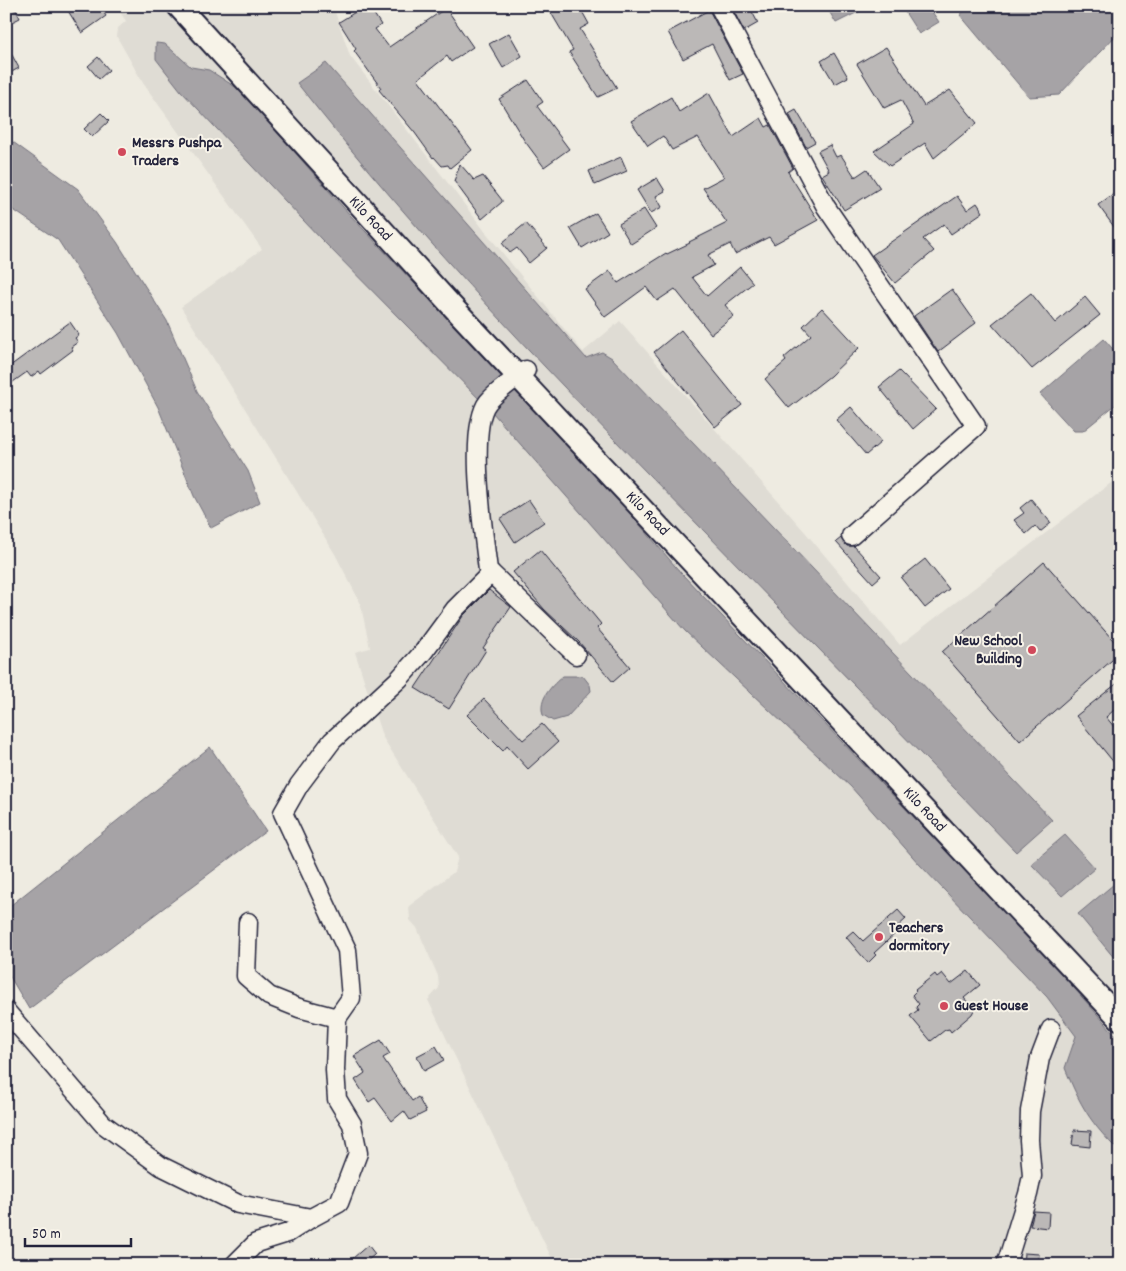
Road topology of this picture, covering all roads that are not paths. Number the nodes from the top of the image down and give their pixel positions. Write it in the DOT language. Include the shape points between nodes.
graph roads {
  1 [pos="178,6"];
  2 [pos="192,6"];
  3 [pos="719,6"];
  4 [pos="522,373"];
  5 [pos="851,536"];
  6 [pos="491,574"];
  7 [pos="576,655"];
  8 [pos="248,922"];
  9 [pos="1120,998"];
  10 [pos="6,1011"];
  11 [pos="337,1018"];
  12 [pos="1120,1019"];
  13 [pos="1051,1029"];
  14 [pos="311,1218"];
  15 [pos="234,1265"];
  16 [pos="1006,1265"];
  1 -- 4 [label="street, Kilo Road" via="352,198"];
  2 -- 4 [label="street, Kilo Road" via="450,289"];
  3 -- 5 [label="street" via="826,207 976,426"];
  4 -- 6 [label="street" via="488,402 479,432 478,469"];
  4 -- 9 [label="street, Kilo Road"];
  4 -- 12 [label="street, Kilo Road"];
  6 -- 7 [label="street"];
  6 -- 11 [label="street" via="455,609 399,679 332,741 299,785 283,813 347,950 351,998"];
  8 -- 11 [label="street" via="246,976 269,996"];
  10 -- 14 [label="street" via="103,1124 160,1166 238,1204"];
  11 -- 14 [label="street" via="337,1099 352,1124 358,1153 339,1204"];
  13 -- 16 [label="street" via="1040,1058 1030,1111 1032,1176"];
  14 -- 15 [label="street" via="288,1233 256,1243"];
}
